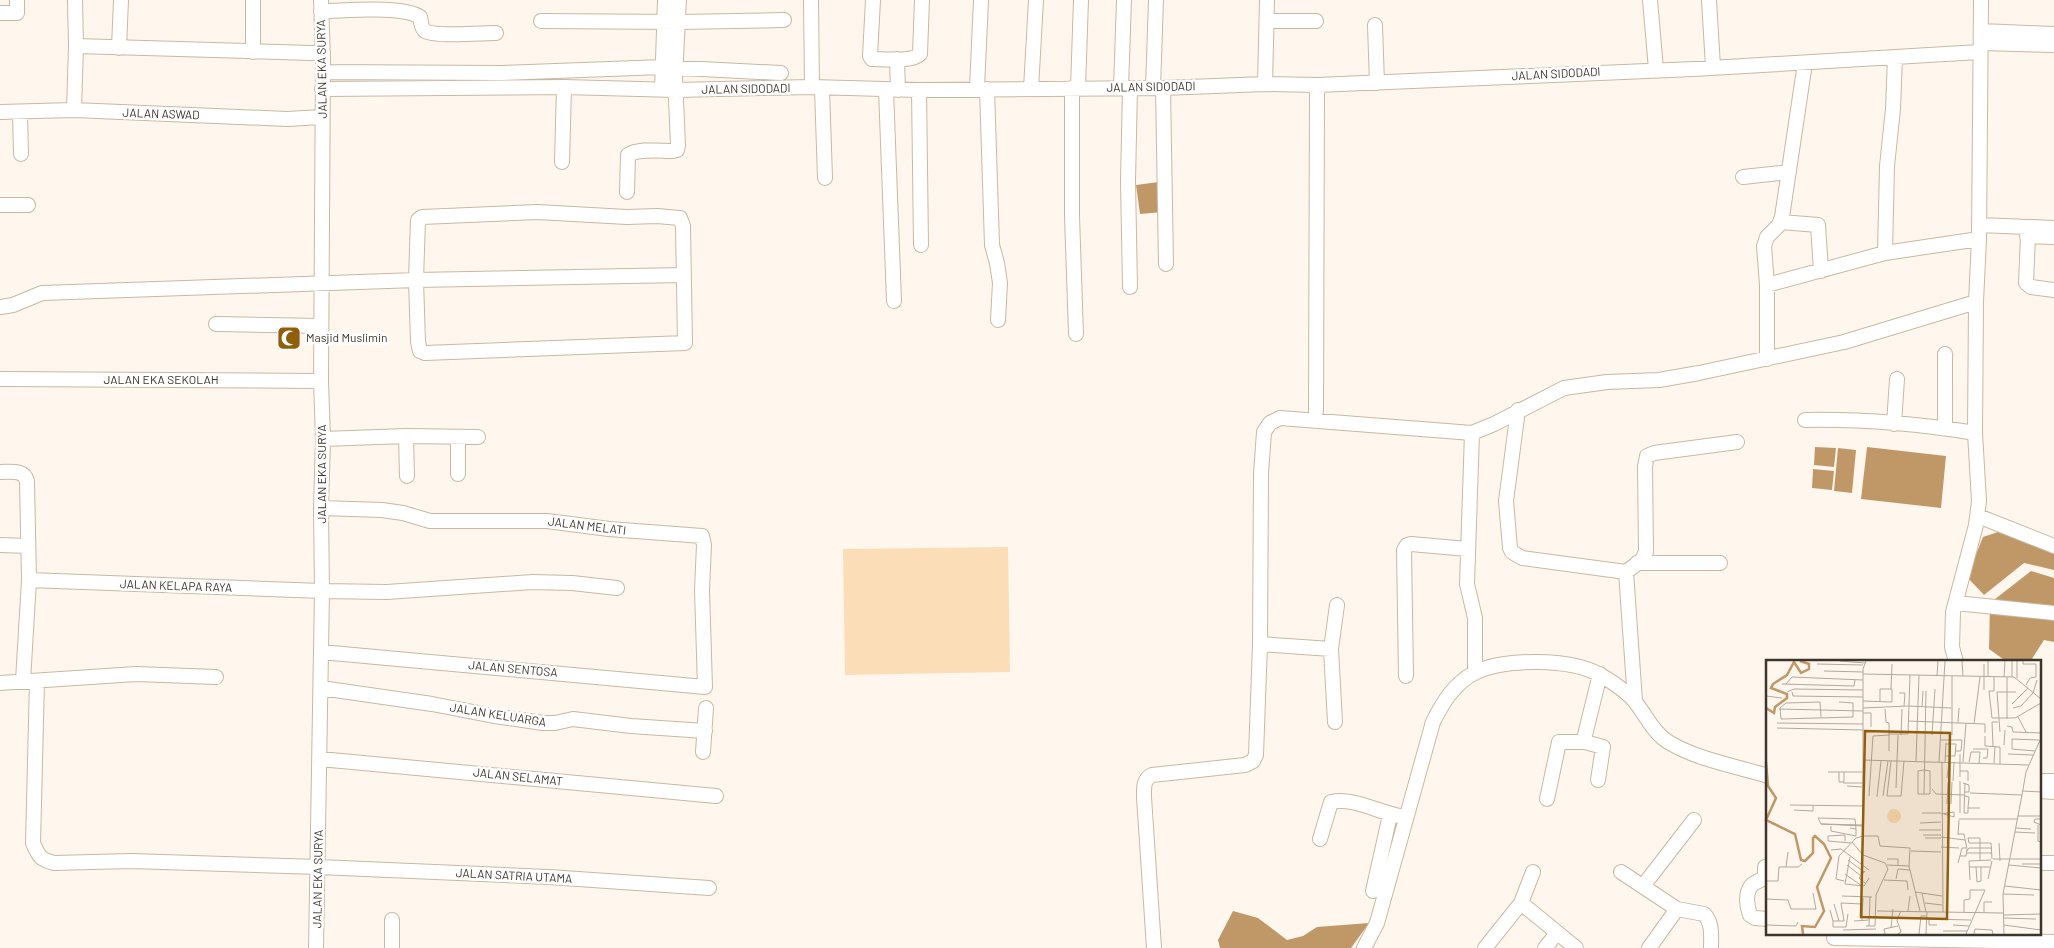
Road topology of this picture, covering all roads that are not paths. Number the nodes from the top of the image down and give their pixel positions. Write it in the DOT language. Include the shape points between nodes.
graph roads {
  1 [pos="18,0"];
  2 [pos="75,0"];
  3 [pos="121,0"];
  4 [pos="253,0"];
  5 [pos="665,0"];
  6 [pos="679,0"];
  7 [pos="811,0"];
  8 [pos="872,0"];
  9 [pos="922,0"];
  10 [pos="981,0"];
  11 [pos="1036,0"];
  12 [pos="1081,0"];
  13 [pos="1124,0"];
  14 [pos="1156,0"];
  15 [pos="1267,0"];
  16 [pos="1650,0"];
  17 [pos="1710,0"];
  18 [pos="1981,0"];
  19 [pos="321,5"];
  20 [pos="0,13"];
  21 [pos="784,20"];
  22 [pos="542,21"];
  23 [pos="664,21"];
  24 [pos="1267,21"];
  25 [pos="1316,21"];
  26 [pos="679,22"];
  27 [pos="1375,25"];
  28 [pos="496,33"];
  29 [pos="2054,34"];
  30 [pos="2015,38"];
  31 [pos="1980,42"];
  32 [pos="2054,45"];
  33 [pos="76,46"];
  34 [pos="119,48"];
  35 [pos="253,52"];
  36 [pos="323,52"];
  37 [pos="1895,57"];
  38 [pos="896,59"];
  39 [pos="1805,63"];
  40 [pos="1713,67"];
  41 [pos="670,68"];
  42 [pos="1656,69"];
  43 [pos="323,72"];
  44 [pos="781,73"];
  45 [pos="1377,83"];
  46 [pos="1265,84"];
  47 [pos="1317,85"];
  48 [pos="564,87"];
  49 [pos="817,88"];
  50 [pos="1075,88"];
  51 [pos="1125,88"];
  52 [pos="1158,88"];
  53 [pos="322,89"];
  54 [pos="982,89"];
  55 [pos="1031,89"];
  56 [pos="662,90"];
  57 [pos="676,90"];
  58 [pos="892,90"];
  59 [pos="919,90"];
  60 [pos="74,110"];
  61 [pos="0,112"];
  62 [pos="20,113"];
  63 [pos="322,117"];
  64 [pos="21,154"];
  65 [pos="562,162"];
  66 [pos="1789,172"];
  67 [pos="1743,177"];
  68 [pos="825,178"];
  69 [pos="627,192"];
  70 [pos="28,205"];
  71 [pos="0,206"];
  72 [pos="1781,222"];
  73 [pos="2054,228"];
  74 [pos="1979,233"];
  75 [pos="2028,236"];
  76 [pos="2054,237"];
  77 [pos="921,245"];
  78 [pos="1885,253"];
  79 [pos="1166,264"];
  80 [pos="1821,271"];
  81 [pos="684,275"];
  82 [pos="416,280"];
  83 [pos="321,284"];
  84 [pos="1767,285"];
  85 [pos="1130,287"];
  86 [pos="2054,290"];
  87 [pos="894,302"];
  88 [pos="1976,302"];
  89 [pos="0,307"];
  90 [pos="998,320"];
  91 [pos="216,324"];
  92 [pos="322,326"];
  93 [pos="1076,334"];
  94 [pos="1945,354"];
  95 [pos="1767,359"];
  96 [pos="0,379"];
  97 [pos="1897,379"];
  98 [pos="321,381"];
  99 [pos="1518,410"];
  100 [pos="1316,411"];
  101 [pos="1805,420"];
  102 [pos="1894,424"];
  103 [pos="1945,428"];
  104 [pos="1472,433"];
  105 [pos="1975,433"];
  106 [pos="406,436"];
  107 [pos="458,437"];
  108 [pos="478,437"];
  109 [pos="323,439"];
  110 [pos="1737,442"];
  111 [pos="0,472"];
  112 [pos="458,474"];
  113 [pos="407,476"];
  114 [pos="321,508"];
  115 [pos="1978,516"];
  116 [pos="0,545"];
  117 [pos="28,546"];
  118 [pos="2054,546"];
  119 [pos="1467,549"];
  120 [pos="1720,563"];
  121 [pos="1631,568"];
  122 [pos="29,580"];
  123 [pos="617,588"];
  124 [pos="322,591"];
  125 [pos="1956,603"];
  126 [pos="1337,606"];
  127 [pos="2054,613"];
  128 [pos="1260,644"];
  129 [pos="1331,649"];
  130 [pos="321,652"];
  131 [pos="1956,660"];
  132 [pos="1475,673"];
  133 [pos="1600,674"];
  134 [pos="1406,676"];
  135 [pos="216,677"];
  136 [pos="23,681"];
  137 [pos="37,681"];
  138 [pos="0,683"];
  139 [pos="705,687"];
  140 [pos="321,688"];
  141 [pos="1635,701"];
  142 [pos="706,708"];
  143 [pos="1335,722"];
  144 [pos="705,731"];
  145 [pos="1584,742"];
  146 [pos="703,752"];
  147 [pos="320,759"];
  148 [pos="1766,775"];
  149 [pos="1598,780"];
  150 [pos="716,796"];
  151 [pos="1547,799"];
  152 [pos="1390,815"];
  153 [pos="1406,817"];
  154 [pos="1694,820"];
  155 [pos="1320,839"];
  156 [pos="319,867"];
  157 [pos="1765,867"];
  158 [pos="1533,872"];
  159 [pos="1621,872"];
  160 [pos="1643,886"];
  161 [pos="708,888"];
  162 [pos="1372,891"];
  163 [pos="1521,903"];
  164 [pos="1677,909"];
  165 [pos="1766,918"];
  166 [pos="392,920"];
  167 [pos="1557,933"];
  168 [pos="1971,938"];
  169 [pos="1833,940"];
  170 [pos="2054,942"];
  171 [pos="1904,944"];
  172 [pos="2010,945"];
  173 [pos="1711,947"];
  174 [pos="316,948"];
  175 [pos="392,948"];
  176 [pos="1154,948"];
  177 [pos="1364,948"];
  178 [pos="1485,948"];
  179 [pos="1545,948"];
  180 [pos="1576,948"];
  181 [pos="1649,948"];
  1 -- 20 [label="street" via="17,13"];
  2 -- 33 [label="street"];
  3 -- 34 [label="street"];
  4 -- 35 [label="street"];
  5 -- 23 [label="street"];
  6 -- 26 [label="street"];
  7 -- 49 [label="street"];
  8 -- 38 [label="street" via="870,56 872,59"];
  9 -- 38 [label="street" via="920,54"];
  10 -- 54 [label="street"];
  11 -- 55 [label="street"];
  12 -- 50 [label="street"];
  13 -- 51 [label="street"];
  14 -- 52 [label="street"];
  15 -- 24 [label="street"];
  16 -- 42 [label="street"];
  17 -- 40 [label="street"];
  18 -- 31 [label="street"];
  19 -- 28 [label="street" via="414,13 420,16 426,32"];
  19 -- 36 [label="street, JALAN EKA SURYA"];
  21 -- 26 [label="street"];
  22 -- 23 [label="street"];
  23 -- 26 [label="street"];
  23 -- 41 [label="street"];
  24 -- 25 [label="street"];
  24 -- 46 [label="street"];
  26 -- 41 [label="street"];
  27 -- 45 [label="street"];
  29 -- 30 [label="street"];
  30 -- 31 [label="street, JALAN SIDODADI"];
  30 -- 32 [label="street"];
  31 -- 37 [label="street, JALAN SIDODADI"];
  31 -- 74 [label="street"];
  33 -- 34 [label="street"];
  33 -- 60 [label="street"];
  34 -- 35 [label="street"];
  35 -- 36 [label="street"];
  36 -- 43 [label="street, JALAN EKA SURYA"];
  37 -- 39 [label="street, JALAN SIDODADI"];
  37 -- 78 [label="street"];
  38 -- 58 [label="street"];
  39 -- 40 [label="street, JALAN SIDODADI"];
  39 -- 66 [label="street"];
  40 -- 42 [label="street, JALAN SIDODADI"];
  41 -- 43 [label="street" via="500,73"];
  41 -- 44 [label="street"];
  41 -- 56 [label="street"];
  41 -- 57 [label="street"];
  42 -- 45 [label="street, JALAN SIDODADI"];
  43 -- 53 [label="street, JALAN EKA SURYA"];
  45 -- 47 [label="street, JALAN SIDODADI"];
  46 -- 47 [label="street, JALAN SIDODADI"];
  46 -- 52 [label="street, JALAN SIDODADI"];
  47 -- 100 [label="street"];
  48 -- 53 [label="street, JALAN SIDODADI"];
  48 -- 56 [label="street, JALAN SIDODADI"];
  48 -- 65 [label="street"];
  49 -- 57 [label="street, JALAN SIDODADI"];
  49 -- 58 [label="street, JALAN SIDODADI"];
  49 -- 68 [label="street"];
  50 -- 51 [label="street, JALAN SIDODADI"];
  50 -- 55 [label="street, JALAN SIDODADI"];
  50 -- 93 [label="street" via="1072,216"];
  51 -- 52 [label="street, JALAN SIDODADI"];
  51 -- 85 [label="street"];
  52 -- 79 [label="street"];
  53 -- 63 [label="street, JALAN EKA SURYA"];
  54 -- 55 [label="street, JALAN SIDODADI"];
  54 -- 59 [label="street, JALAN SIDODADI"];
  54 -- 90 [label="street" via="992,245 1000,283"];
  56 -- 57 [label="street, JALAN SIDODADI"];
  57 -- 69 [label="street" via="677,150 630,153"];
  58 -- 59 [label="street, JALAN SIDODADI"];
  58 -- 87 [label="street"];
  59 -- 77 [label="street"];
  60 -- 62 [label="street, JALAN ASWAD"];
  60 -- 63 [label="street, JALAN ASWAD" via="288,119"];
  61 -- 62 [label="street, JALAN ASWAD"];
  62 -- 64 [label="street"];
  63 -- 83 [label="street, JALAN EKA SURYA"];
  66 -- 67 [label="street"];
  66 -- 72 [label="street"];
  70 -- 71 [label="street"];
  72 -- 80 [label="street" via="1818,225"];
  72 -- 84 [label="street" via="1765,240"];
  73 -- 74 [label="street"];
  74 -- 75 [label="street"];
  74 -- 78 [label="street"];
  74 -- 88 [label="street"];
  75 -- 76 [label="street"];
  75 -- 86 [label="street" via="2026,283 2031,287"];
  78 -- 80 [label="street"];
  80 -- 84 [label="street"];
  81 -- 82 [label="street"];
  81 -- 82 [label="street" via="680,218 537,212 422,217 418,220"];
  81 -- 82 [label="street" via="685,343 432,353 418,348"];
  82 -- 83 [label="street"];
  83 -- 89 [label="street" via="42,293"];
  83 -- 92 [label="street, JALAN EKA SURYA"];
  84 -- 95 [label="street"];
  88 -- 95 [label="street" via="1853,340"];
  88 -- 105 [label="street"];
  91 -- 92 [label="street"];
  92 -- 98 [label="street, JALAN EKA SURYA"];
  94 -- 103 [label="street"];
  95 -- 99 [label="street" via="1659,380 1564,388"];
  96 -- 98 [label="street, JALAN EKA SEKOLAH"];
  97 -- 102 [label="street"];
  98 -- 109 [label="street, JALAN EKA SURYA"];
  99 -- 104 [label="street"];
  99 -- 121 [label="street" via="1506,501 1512,552 1522,558"];
  101 -- 102 [label="street"];
  102 -- 103 [label="street"];
  103 -- 105 [label="street"];
  104 -- 119 [label="street"];
  104 -- 128 [label="street" via="1280,418 1270,423 1264,432 1261,474"];
  105 -- 115 [label="street"];
  106 -- 107 [label="street"];
  106 -- 109 [label="street"];
  106 -- 113 [label="street"];
  107 -- 108 [label="street"];
  107 -- 112 [label="street"];
  109 -- 114 [label="street, JALAN EKA SURYA"];
  110 -- 121 [label="street" via="1647,456 1646,552"];
  111 -- 117 [label="street" via="23,474 27,481"];
  114 -- 124 [label="street, JALAN EKA SURYA"];
  114 -- 139 [label="street, JALAN MELATI" via="382,510 430,521 547,521 609,530 702,536"];
  115 -- 118 [label="street"];
  115 -- 125 [label="street"];
  116 -- 117 [label="street"];
  117 -- 122 [label="street"];
  119 -- 132 [label="street" via="1467,584 1475,618"];
  119 -- 134 [label="street" via="1411,544 1404,550"];
  120 -- 121 [label="street"];
  121 -- 141 [label="street"];
  122 -- 124 [label="street, JALAN KELAPA RAYA"];
  122 -- 136 [label="street"];
  123 -- 124 [label="street, JALAN KELAPA RAYA" via="532,582 387,592"];
  124 -- 130 [label="street, JALAN EKA SURYA"];
  125 -- 127 [label="street"];
  125 -- 131 [label="street" via="1951,633"];
  126 -- 129 [label="street"];
  128 -- 129 [label="street"];
  128 -- 176 [label="street" via="1256,755 1253,761 1245,765 1152,775 1145,783"];
  129 -- 143 [label="street"];
  130 -- 139 [label="street, JALAN SENTOSA"];
  130 -- 140 [label="street, JALAN EKA SURYA"];
  132 -- 133 [label="street" via="1518,662 1546,662 1576,665"];
  132 -- 153 [label="street" via="1445,699 1433,722"];
  133 -- 141 [label="street"];
  133 -- 145 [label="street"];
  135 -- 137 [label="street" via="136,674"];
  136 -- 137 [label="street"];
  136 -- 138 [label="street"];
  137 -- 156 [label="street, JALAN SATRIA UTAMA" via="33,843 40,858 54,863 131,861"];
  140 -- 144 [label="street, JALAN KELUARGA" via="543,723 573,719"];
  140 -- 147 [label="street, JALAN EKA SURYA"];
  141 -- 148 [label="street" via="1650,724 1669,743 1690,753"];
  142 -- 144 [label="street"];
  144 -- 146 [label="street"];
  145 -- 149 [label="street" via="1603,747"];
  145 -- 151 [label="street" via="1559,742"];
  147 -- 150 [label="street, JALAN SELAMAT"];
  147 -- 156 [label="street, JALAN EKA SURYA"];
  152 -- 153 [label="street"];
  152 -- 155 [label="street" via="1347,800 1330,802"];
  152 -- 162 [label="street"];
  153 -- 177 [label="street" via="1377,924"];
  154 -- 160 [label="street"];
  156 -- 161 [label="street, JALAN SATRIA UTAMA"];
  156 -- 174 [label="street, JALAN EKA SURYA"];
  157 -- 165 [label="street" via="1765,877 1751,886 1747,903 1750,915"];
  158 -- 163 [label="street"];
  159 -- 160 [label="street"];
  160 -- 164 [label="street"];
  163 -- 167 [label="street"];
  163 -- 178 [label="street"];
  164 -- 173 [label="street" via="1706,916 1711,928"];
  164 -- 181 [label="street"];
  166 -- 175 [label="street"];
  167 -- 179 [label="street"];
  167 -- 180 [label="street"];
  168 -- 171 [label="street"];
  168 -- 172 [label="street"];
  169 -- 171 [label="street"];
  170 -- 172 [label="street"];
}
